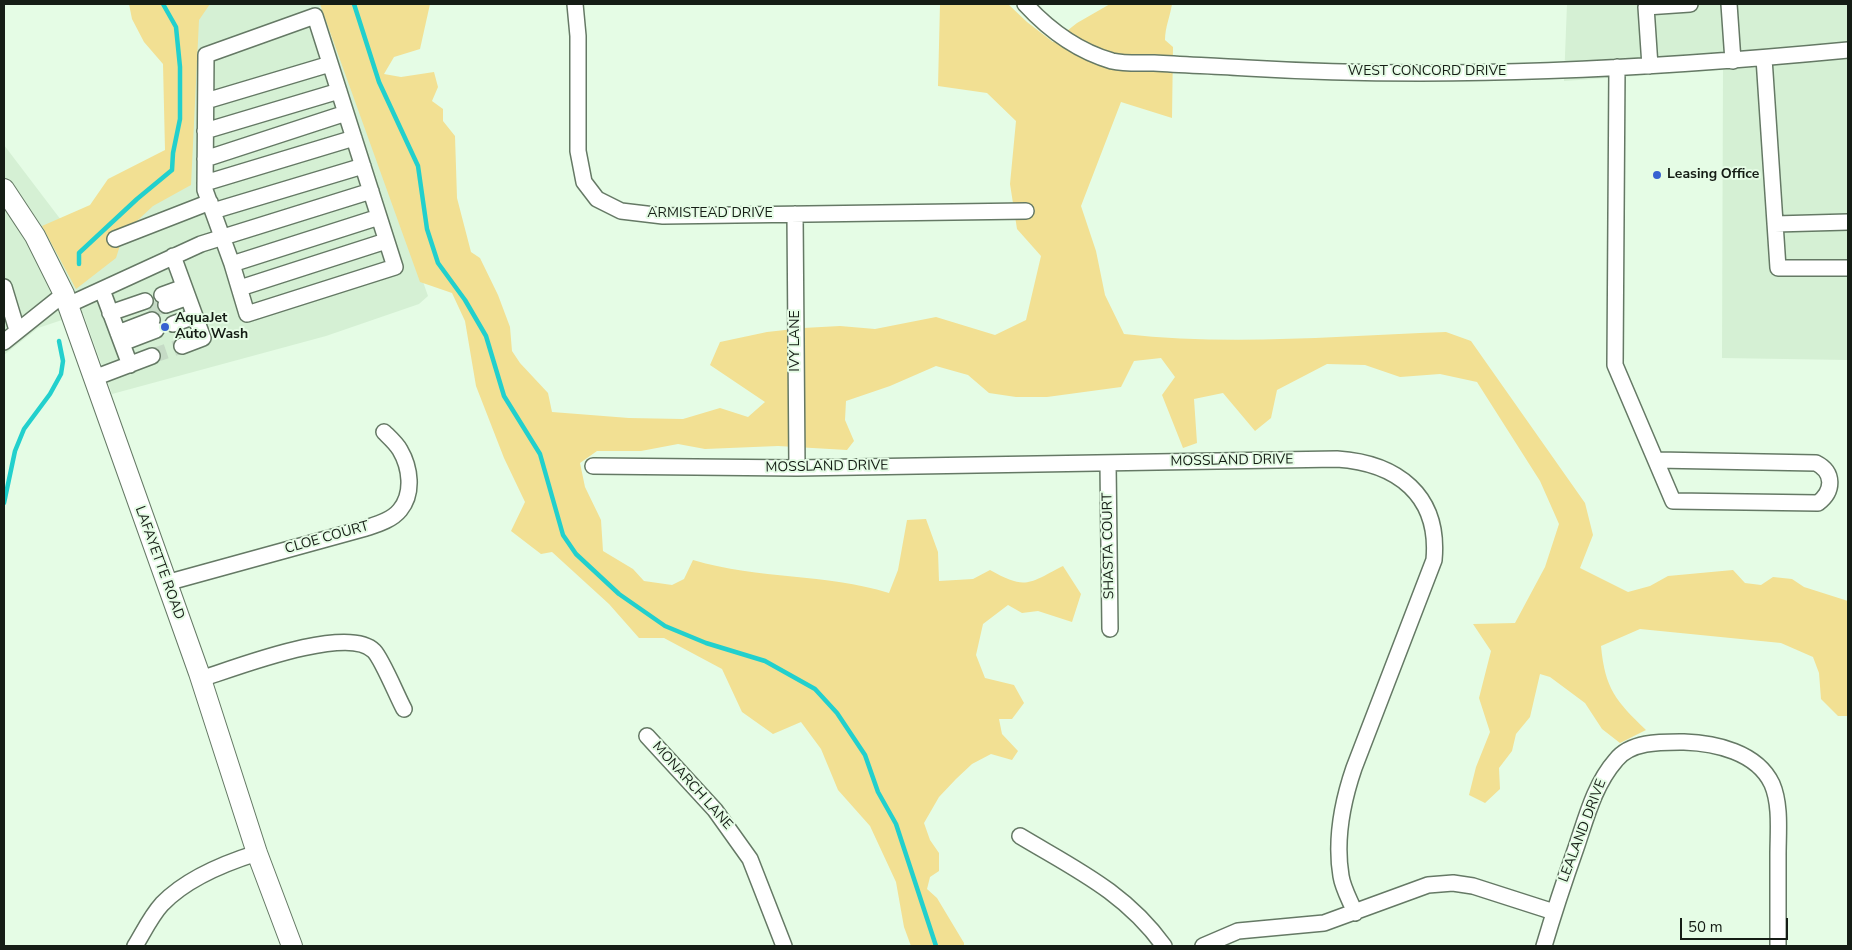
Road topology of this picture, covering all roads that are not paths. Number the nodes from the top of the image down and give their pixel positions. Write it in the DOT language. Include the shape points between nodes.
graph roads {
  1 [pos="575,4"];
  2 [pos="1025,4"];
  3 [pos="1690,4"];
  4 [pos="1729,4"];
  5 [pos="1848,50"];
  6 [pos="1764,58"];
  7 [pos="1733,62"];
  8 [pos="330,64"];
  9 [pos="1650,66"];
  10 [pos="1617,67"];
  11 [pos="339,91"];
  12 [pos="206,101"];
  13 [pos="346,112"];
  14 [pos="205,131"];
  15 [pos="354,138"];
  16 [pos="205,159"];
  17 [pos="363,166"];
  18 [pos="205,183"];
  19 [pos="370,191"];
  20 [pos="7,200"];
  21 [pos="212,207"];
  22 [pos="1026,211"];
  23 [pos="796,214"];
  24 [pos="379,217"];
  25 [pos="1848,222"];
  26 [pos="1775,224"];
  27 [pos="223,237"];
  28 [pos="115,238"];
  29 [pos="386,241"];
  30 [pos="173,256"];
  31 [pos="232,264"];
  32 [pos="1848,268"];
  33 [pos="4,287"];
  34 [pos="240,288"];
  35 [pos="102,290"];
  36 [pos="66,300"];
  37 [pos="190,302"];
  38 [pos="116,328"];
  39 [pos="17,330"];
  40 [pos="4,342"];
  41 [pos="182,346"];
  42 [pos="152,356"];
  43 [pos="130,365"];
  44 [pos="94,378"];
  45 [pos="384,432"];
  46 [pos="1657,460"];
  47 [pos="1108,463"];
  48 [pos="593,466"];
  49 [pos="797,468"];
  50 [pos="166,583"];
  51 [pos="1110,629"];
  52 [pos="201,679"];
  53 [pos="404,709"];
  54 [pos="647,736"];
  55 [pos="1020,836"];
  56 [pos="258,853"];
  57 [pos="1554,912"];
  58 [pos="1355,913"];
  59 [pos="135,946"];
  60 [pos="292,946"];
  61 [pos="784,946"];
  62 [pos="1164,946"];
  63 [pos="1203,946"];
  64 [pos="1544,946"];
  65 [pos="1778,946"];
  1 -- 23 [label="street, ARMISTEAD DRIVE" via="578,151 584,182 597,199 621,211 663,216"];
  2 -- 10 [label="street, WEST CONCORD DRIVE" via="1042,23 1078,49 1114,61 1382,73"];
  3 -- 9 [label="street" via="1646,7"];
  4 -- 7 [label="street"];
  5 -- 6 [label="street, WEST CONCORD DRIVE"];
  6 -- 7 [label="street, WEST CONCORD DRIVE"];
  6 -- 26 [label="street"];
  7 -- 9 [label="street, WEST CONCORD DRIVE"];
  8 -- 11 [label="street"];
  8 -- 12 [label="street"];
  8 -- 12 [label="street" via="315,16 206,55"];
  9 -- 10 [label="street, WEST CONCORD DRIVE"];
  10 -- 46 [label="street" via="1615,365"];
  11 -- 13 [label="street"];
  11 -- 14 [label="street"];
  12 -- 14 [label="street"];
  13 -- 15 [label="street"];
  13 -- 16 [label="street"];
  14 -- 16 [label="street"];
  15 -- 17 [label="street"];
  15 -- 18 [label="street"];
  16 -- 18 [label="street"];
  17 -- 19 [label="street"];
  17 -- 21 [label="street"];
  18 -- 21 [label="street"];
  19 -- 24 [label="street"];
  19 -- 27 [label="street"];
  20 -- 36 [label="main road, LAFAYETTE ROAD" via="35,236"];
  21 -- 27 [label="street"];
  21 -- 28 [label="street"];
  22 -- 23 [label="street, ARMISTEAD DRIVE"];
  23 -- 49 [label="street, IVY LANE"];
  24 -- 29 [label="street"];
  24 -- 31 [label="street"];
  25 -- 26 [label="street"];
  26 -- 32 [label="street" via="1778,268"];
  27 -- 30 [label="street"];
  27 -- 31 [label="street"];
  29 -- 34 [label="street"];
  29 -- 34 [label="street" via="395,267 247,314"];
  30 -- 35 [label="street"];
  30 -- 37 [label="street"];
  31 -- 34 [label="street"];
  33 -- 39 [label="street"];
  35 -- 36 [label="street"];
  35 -- 38 [label="street"];
  36 -- 39 [label="street"];
  36 -- 44 [label="main road, LAFAYETTE ROAD"];
  37 -- 37 [label="street" via="168,309"];
  37 -- 41 [label="street" via="203,338"];
  38 -- 38 [label="street" via="150,316"];
  38 -- 43 [label="street"];
  39 -- 40 [label="street"];
  42 -- 43 [label="street"];
  43 -- 44 [label="street"];
  44 -- 50 [label="main road, LAFAYETTE ROAD"];
  45 -- 50 [label="street, CLOE COURT" via="400,449 410,478 401,510 388,520"];
  46 -- 46 [label="street" via="1674,501 1818,503 1826,497 1830,485 1828,472 1816,463"];
  47 -- 49 [label="street, MOSSLAND DRIVE"];
  47 -- 51 [label="street, SHASTA COURT"];
  47 -- 58 [label="street, MOSSLAND DRIVE" via="1360,460 1380,466 1403,479 1419,497 1430,517 1436,542 1434,560 1343,803 1339,844 1341,878"];
  48 -- 49 [label="street, MOSSLAND DRIVE"];
  50 -- 52 [label="main road, LAFAYETTE ROAD"];
  52 -- 53 [label="street" via="306,647 350,641 362,643 374,651"];
  52 -- 56 [label="main road, LAFAYETTE ROAD"];
  54 -- 61 [label="street, MONARCH LANE" via="715,810 750,859"];
  55 -- 62 [label="street" via="1107,888 1146,922"];
  56 -- 59 [label="street" via="206,874 162,904"];
  56 -- 60 [label="main road, LAFAYETTE ROAD"];
  57 -- 58 [label="street" via="1453,882 1428,885"];
  57 -- 64 [label="street, LEALAND DRIVE"];
  57 -- 65 [label="street, LEALAND DRIVE" via="1600,780 1617,757 1639,746 1696,743 1745,756 1772,784 1778,810"];
  58 -- 63 [label="street" via="1324,923 1238,931"];
}
